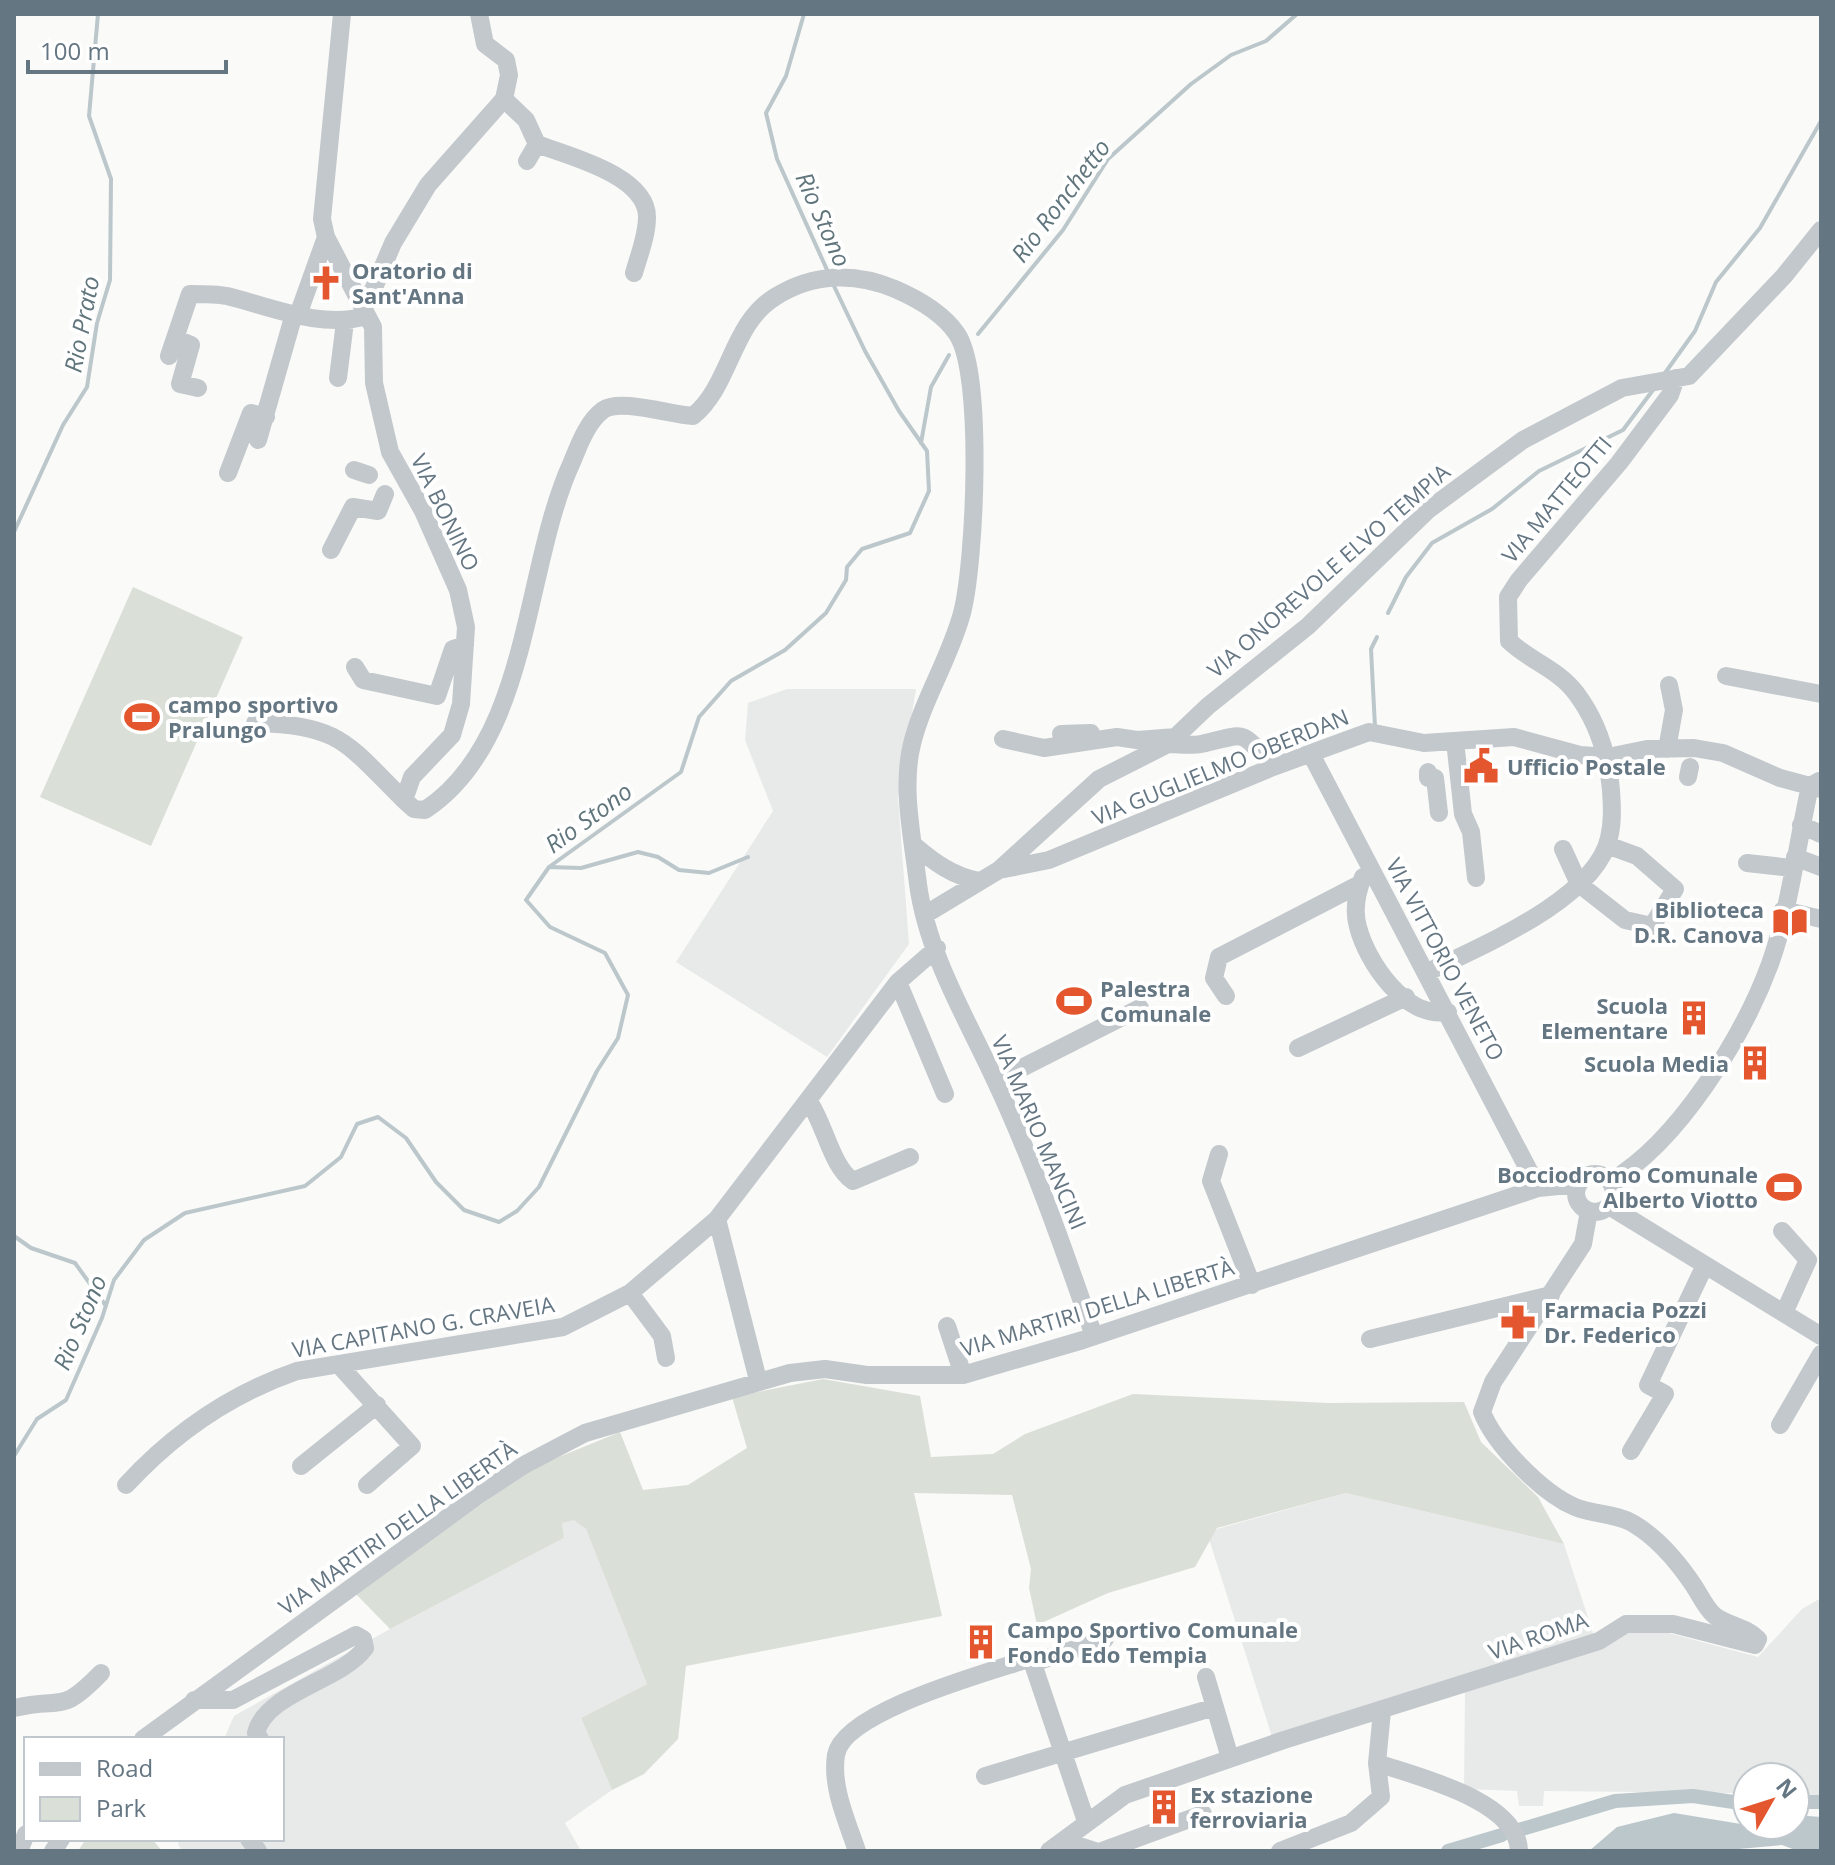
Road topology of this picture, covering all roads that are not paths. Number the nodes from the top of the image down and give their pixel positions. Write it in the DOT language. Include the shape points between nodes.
graph roads {
  1 [pos="342,14"];
  2 [pos="479,14"];
  3 [pos="504,99"];
  4 [pos="537,144"];
  5 [pos="527,161"];
  6 [pos="1821,230"];
  7 [pos="326,237"];
  8 [pos="634,273"];
  9 [pos="363,309"];
  10 [pos="296,315"];
  11 [pos="345,322"];
  12 [pos="338,378"];
  13 [pos="1676,378"];
  14 [pos="198,388"];
  15 [pos="266,417"];
  16 [pos="258,440"];
  17 [pos="228,473"];
  18 [pos="379,477"];
  19 [pos="331,550"];
  20 [pos="465,645"];
  21 [pos="355,667"];
  22 [pos="1726,676"];
  23 [pos="1669,685"];
  24 [pos="1821,694"];
  25 [pos="255,723"];
  26 [pos="1061,734"];
  27 [pos="1117,737"];
  28 [pos="1003,739"];
  29 [pos="1172,740"];
  30 [pos="1455,741"];
  31 [pos="1667,749"];
  32 [pos="1311,754"];
  33 [pos="1608,757"];
  34 [pos="1273,767"];
  35 [pos="1428,772"];
  36 [pos="1817,785"];
  37 [pos="404,800"];
  38 [pos="1439,813"];
  39 [pos="1801,825"];
  40 [pos="1821,834"];
  41 [pos="1607,845"];
  42 [pos="915,846"];
  43 [pos="1563,849"];
  44 [pos="1747,863"];
  45 [pos="1793,863"];
  46 [pos="1367,865"];
  47 [pos="1821,867"];
  48 [pos="999,870"];
  49 [pos="1476,878"];
  50 [pos="979,881"];
  51 [pos="1360,884"];
  52 [pos="1579,884"];
  53 [pos="1783,910"];
  54 [pos="926,914"];
  55 [pos="1821,919"];
  56 [pos="937,948"];
  57 [pos="1426,973"];
  58 [pos="898,982"];
  59 [pos="1226,996"];
  60 [pos="1406,997"];
  61 [pos="1140,1008"];
  62 [pos="1448,1012"];
  63 [pos="1298,1048"];
  64 [pos="996,1081"];
  65 [pos="945,1094"];
  66 [pos="808,1100"];
  67 [pos="1219,1154"];
  68 [pos="910,1157"];
  69 [pos="1611,1181"];
  70 [pos="1579,1184"];
  71 [pos="1538,1188"];
  72 [pos="1609,1206"];
  73 [pos="1589,1211"];
  74 [pos="717,1219"];
  75 [pos="1782,1231"];
  76 [pos="1705,1265"];
  77 [pos="1252,1285"];
  78 [pos="630,1293"];
  79 [pos="1551,1295"];
  80 [pos="1784,1313"];
  81 [pos="947,1326"];
  82 [pos="1094,1336"];
  83 [pos="1821,1336"];
  84 [pos="1370,1339"];
  85 [pos="1821,1354"];
  86 [pos="666,1358"];
  87 [pos="339,1365"];
  88 [pos="963,1375"];
  89 [pos="758,1380"];
  90 [pos="377,1405"];
  91 [pos="1780,1425"];
  92 [pos="1631,1451"];
  93 [pos="301,1466"];
  94 [pos="126,1485"];
  95 [pos="367,1485"];
  96 [pos="1105,1639"];
  97 [pos="1033,1663"];
  98 [pos="101,1673"];
  99 [pos="1206,1677"];
  100 [pos="194,1700"];
  101 [pos="1215,1707"];
  102 [pos="14,1708"];
  103 [pos="1382,1711"];
  104 [pos="146,1737"];
  105 [pos="259,1737"];
  106 [pos="1063,1751"];
  107 [pos="1230,1758"];
  108 [pos="1377,1763"];
  109 [pos="985,1776"];
  110 [pos="1203,1814"];
  111 [pos="1086,1821"];
  112 [pos="1516,1842"];
  113 [pos="1056,1846"];
  114 [pos="1291,1849"];
  115 [pos="857,1851"];
  116 [pos="1095,1851"];
  117 [pos="1102,1851"];
  1 -- 7 [label="street, VIA BONINO" via="322,219"];
  2 -- 3 [label="street" via="485,44 506,60"];
  3 -- 4 [label="street" via="526,120"];
  3 -- 9 [label="street" via="428,185 393,243"];
  4 -- 5 [label="street"];
  4 -- 8 [label="street" via="612,173 641,196 648,215"];
  6 -- 13 [label="street, VIA MATTEOTTI" via="1701,366"];
  7 -- 9 [label="street, VIA BONINO"];
  7 -- 10 [label="street"];
  9 -- 11 [label="street"];
  9 -- 18 [label="street, VIA BONINO" via="373,327"];
  10 -- 11 [label="street"];
  10 -- 14 [label="street" via="227,296 190,294 181,335 191,345 180,384"];
  10 -- 15 [label="street"];
  11 -- 12 [label="street"];
  13 -- 29 [label="street, VIA ONOREVOLE ELVO TEMPIA" via="1622,388 1523,440 1428,510 1308,626"];
  13 -- 33 [label="street, VIA MATTEOTTI" via="1670,395 1619,463 1508,597 1509,641 1559,674 1577,694"];
  15 -- 16 [label="street"];
  15 -- 17 [label="street" via="251,413"];
  18 -- 19 [label="street" via="378,511 353,507"];
  18 -- 20 [label="street, VIA BONINO" via="423,511 458,590"];
  20 -- 21 [label="street" via="453,649 437,696 363,680"];
  20 -- 37 [label="street, VIA BONINO" via="461,704 452,735 412,777"];
  22 -- 24 [label="street"];
  23 -- 31 [label="street" via="1674,710"];
  25 -- 37 [label="street" via="314,727 344,740"];
  26 -- 27 [label="street"];
  27 -- 28 [label="street" via="1044,748"];
  27 -- 29 [label="street"];
  29 -- 34 [label="street" via="1199,744 1237,735"];
  29 -- 48 [label="street, VIA ONOREVOLE ELVO TEMPIA" via="1099,779"];
  30 -- 32 [label="street, VIA GUGLIELMO OBERDAN" via="1425,747 1369,732"];
  30 -- 33 [label="street, VIA GUGLIELMO OBERDAN" via="1514,737"];
  30 -- 49 [label="street"];
  31 -- 33 [label="street, VIA GUGLIELMO OBERDAN"];
  31 -- 36 [label="street, VIA GUGLIELMO OBERDAN" via="1691,761 1723,753 1780,778"];
  32 -- 34 [label="street, VIA GUGLIELMO OBERDAN"];
  32 -- 46 [label="street, VIA VITTORIO VENETO"];
  33 -- 41 [label="street, VIA MATTEOTTI" via="1613,812"];
  34 -- 48 [label="street, VIA GUGLIELMO OBERDAN" via="1049,860"];
  35 -- 38 [label="street" via="1428,778 1435,778"];
  36 -- 39 [label="street"];
  37 -- 42 [label="street" via="425,810 442,799 490,730 523,648 538,559 562,483 586,430 604,409 623,405 693,416 710,403 759,308 779,294 842,275 869,278 941,316 958,336 971,373 971,558 963,611 912,744 908,785"];
  39 -- 40 [label="street"];
  39 -- 45 [label="street"];
  41 -- 52 [label="street, VIA MATTEOTTI"];
  41 -- 52 [label="street" via="1637,856 1675,889 1652,926 1625,920"];
  42 -- 50 [label="street" via="936,864"];
  42 -- 54 [label="street"];
  43 -- 52 [label="street"];
  44 -- 45 [label="street"];
  45 -- 47 [label="street"];
  45 -- 53 [label="street"];
  46 -- 51 [label="street"];
  46 -- 57 [label="street, VIA VITTORIO VENETO"];
  48 -- 50 [label="street, VIA GUGLIELMO OBERDAN"];
  50 -- 54 [label="street, VIA GUGLIELMO OBERDAN"];
  51 -- 59 [label="street" via="1219,957 1214,978"];
  51 -- 60 [label="street" via="1355,905 1365,947 1392,987"];
  52 -- 57 [label="street, VIA MATTEOTTI" via="1542,912"];
  53 -- 55 [label="street"];
  53 -- 69 [label="street" via="1756,998 1701,1091 1651,1152"];
  54 -- 56 [label="street"];
  56 -- 58 [label="street, VIA CAPITANO G. CRAVEIA"];
  56 -- 64 [label="street, VIA MARIO MANCINI"];
  57 -- 62 [label="street, VIA VITTORIO VENETO"];
  58 -- 65 [label="street"];
  58 -- 66 [label="street, VIA CAPITANO G. CRAVEIA"];
  60 -- 62 [label="street"];
  60 -- 63 [label="street"];
  61 -- 64 [label="street"];
  62 -- 71 [label="street, VIA VITTORIO VENETO"];
  64 -- 82 [label="street, VIA MARIO MANCINI" via="1048,1203"];
  66 -- 68 [label="street" via="821,1118 842,1173 853,1181"];
  66 -- 74 [label="street, VIA CAPITANO G. CRAVEIA"];
  67 -- 77 [label="street" via="1211,1181"];
  69 -- 70 [label="street" via="1594,1174"];
  69 -- 72 [label="street" via="1614,1194"];
  70 -- 71 [label="street, VIA MARTIRI DELLA LIBERTÀ"];
  70 -- 73 [label="street" via="1577,1197"];
  71 -- 77 [label="street, VIA MARTIRI DELLA LIBERTÀ"];
  72 -- 73 [label="street"];
  72 -- 76 [label="street"];
  73 -- 79 [label="street, VIA ROMA" via="1583,1244"];
  74 -- 78 [label="street, VIA CAPITANO G. CRAVEIA"];
  74 -- 89 [label="street"];
  75 -- 80 [label="street" via="1808,1260"];
  76 -- 80 [label="street"];
  76 -- 92 [label="street" via="1648,1385 1665,1394"];
  77 -- 82 [label="street, VIA MARTIRI DELLA LIBERTÀ"];
  78 -- 86 [label="street" via="662,1336"];
  78 -- 87 [label="street, VIA CAPITANO G. CRAVEIA" via="563,1327"];
  79 -- 84 [label="street"];
  79 -- 103 [label="street, VIA ROMA" via="1484,1399 1488,1429 1564,1502 1633,1523 1646,1533 1676,1560 1713,1614 1758,1639 1755,1645 1673,1624 1626,1624 1599,1641"];
  80 -- 83 [label="street"];
  81 -- 88 [label="street"];
  82 -- 88 [label="street, VIA MARTIRI DELLA LIBERTÀ"];
  85 -- 91 [label="street"];
  87 -- 90 [label="street"];
  87 -- 94 [label="street, VIA CAPITANO G. CRAVEIA" via="257,1384 219,1405"];
  88 -- 89 [label="street, VIA MARTIRI DELLA LIBERTÀ" via="867,1375 825,1369"];
  89 -- 100 [label="street, VIA MARTIRI DELLA LIBERTÀ" via="585,1433 524,1465"];
  90 -- 93 [label="street"];
  90 -- 95 [label="street" via="412,1446"];
  96 -- 97 [label="street"];
  97 -- 106 [label="street"];
  97 -- 115 [label="street" via="1031,1658 890,1707 843,1737 836,1753 837,1788"];
  98 -- 102 [label="street" via="76,1698 58,1705"];
  99 -- 101 [label="street"];
  100 -- 104 [label="street, VIA MARTIRI DELLA LIBERTÀ"];
  100 -- 105 [label="street" via="233,1700 356,1635 363,1639 365,1648 357,1659 286,1699 259,1724"];
  101 -- 106 [label="street"];
  101 -- 107 [label="street"];
  103 -- 107 [label="street, VIA ROMA"];
  103 -- 108 [label="street"];
  106 -- 109 [label="street"];
  106 -- 111 [label="street"];
  107 -- 111 [label="street, VIA ROMA" via="1125,1795"];
  108 -- 112 [label="street" via="1460,1790 1488,1809"];
  108 -- 114 [label="street" via="1381,1797 1351,1823"];
  110 -- 117 [label="street"];
  111 -- 113 [label="street, VIA ROMA"];
  113 -- 116 [label="street"];
}
